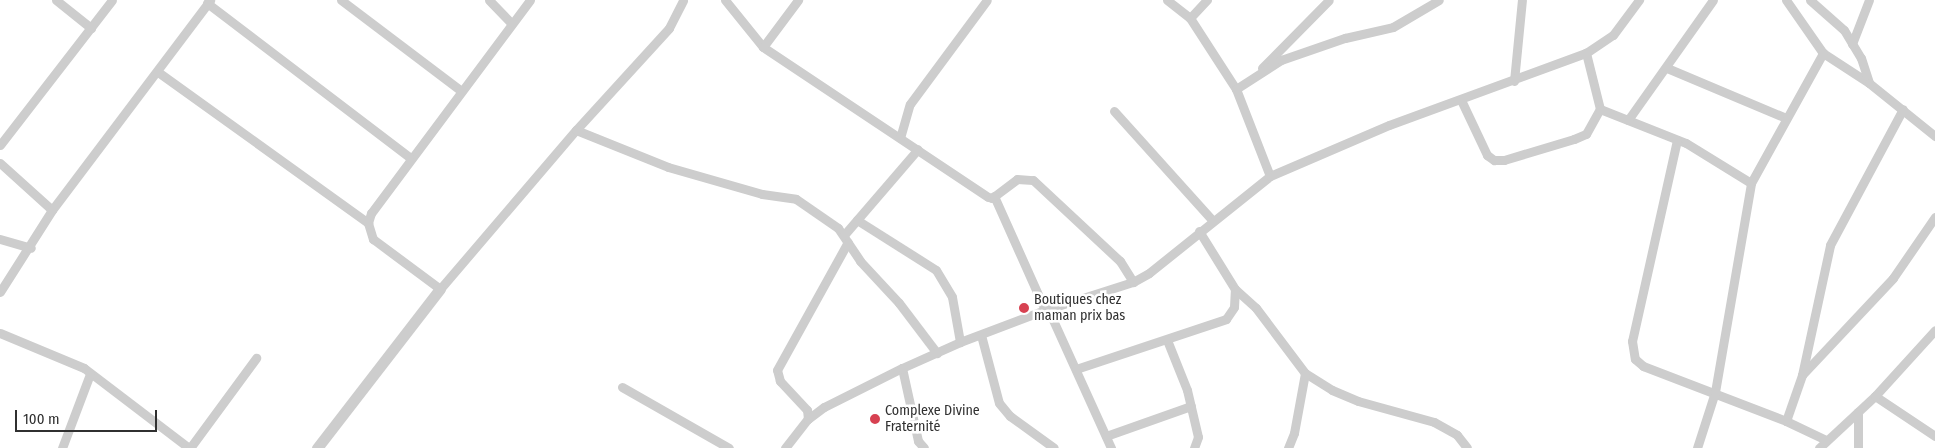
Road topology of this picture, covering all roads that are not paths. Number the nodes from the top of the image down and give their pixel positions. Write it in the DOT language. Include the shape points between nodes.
graph roads {
  1 [pos="56,0"];
  2 [pos="112,0"];
  3 [pos="341,0"];
  4 [pos="489,0"];
  5 [pos="530,0"];
  6 [pos="683,0"];
  7 [pos="725,0"];
  8 [pos="798,0"];
  9 [pos="986,0"];
  10 [pos="1167,0"];
  11 [pos="1208,0"];
  12 [pos="1329,0"];
  13 [pos="1439,0"];
  14 [pos="1522,0"];
  15 [pos="1639,0"];
  16 [pos="1713,0"];
  17 [pos="1786,0"];
  18 [pos="1810,0"];
  19 [pos="1869,0"];
  20 [pos="209,2"];
  21 [pos="1190,18"];
  22 [pos="511,23"];
  23 [pos="91,28"];
  24 [pos="1852,44"];
  25 [pos="763,47"];
  26 [pos="1586,53"];
  27 [pos="1823,53"];
  28 [pos="1667,68"];
  29 [pos="158,72"];
  30 [pos="1258,72"];
  31 [pos="1514,81"];
  32 [pos="1869,83"];
  33 [pos="1236,89"];
  34 [pos="460,90"];
  35 [pos="1461,100"];
  36 [pos="1903,108"];
  37 [pos="1600,109"];
  38 [pos="1114,111"];
  39 [pos="1786,118"];
  40 [pos="1628,120"];
  41 [pos="576,130"];
  42 [pos="1935,136"];
  43 [pos="900,138"];
  44 [pos="1677,140"];
  45 [pos="0,145"];
  46 [pos="918,150"];
  47 [pos="410,157"];
  48 [pos="0,163"];
  49 [pos="1270,176"];
  50 [pos="1751,183"];
  51 [pos="994,196"];
  52 [pos="52,210"];
  53 [pos="1935,217"];
  54 [pos="857,220"];
  55 [pos="1212,220"];
  56 [pos="368,223"];
  57 [pos="1199,231"];
  58 [pos="0,239"];
  59 [pos="846,239"];
  60 [pos="31,248"];
  61 [pos="1133,282"];
  62 [pos="440,289"];
  63 [pos="1235,289"];
  64 [pos="0,292"];
  65 [pos="1046,309"];
  66 [pos="1935,330"];
  67 [pos="0,333"];
  68 [pos="981,335"];
  69 [pos="1167,340"];
  70 [pos="960,342"];
  71 [pos="937,353"];
  72 [pos="256,358"];
  73 [pos="902,368"];
  74 [pos="1076,369"];
  75 [pos="1305,373"];
  76 [pos="90,374"];
  77 [pos="1802,375"];
  78 [pos="622,387"];
  79 [pos="1715,392"];
  80 [pos="1875,396"];
  81 [pos="1191,406"];
  82 [pos="1858,412"];
  83 [pos="808,419"];
  84 [pos="1786,421"];
  85 [pos="1106,436"];
  86 [pos="1935,436"];
  87 [pos="1826,440"];
  88 [pos="177,444"];
  89 [pos="62,448"];
  90 [pos="189,448"];
  91 [pos="317,448"];
  92 [pos="728,448"];
  93 [pos="785,448"];
  94 [pos="924,448"];
  95 [pos="1054,448"];
  96 [pos="1111,448"];
  97 [pos="1194,448"];
  98 [pos="1288,448"];
  99 [pos="1467,448"];
  100 [pos="1697,448"];
  101 [pos="1819,448"];
  102 [pos="1858,448"];
  1 -- 23 [label="street"];
  2 -- 23 [label="street"];
  3 -- 34 [label="street"];
  4 -- 22 [label="street"];
  5 -- 22 [label="street"];
  6 -- 41 [label="street" via="669,28"];
  7 -- 25 [label="street"];
  8 -- 25 [label="street"];
  9 -- 43 [label="street" via="910,104"];
  10 -- 21 [label="street"];
  11 -- 21 [label="street"];
  12 -- 30 [label="street"];
  13 -- 30 [label="street" via="1393,27 1338,40 1281,60"];
  14 -- 31 [label="street"];
  15 -- 26 [label="street" via="1613,35"];
  16 -- 28 [label="street"];
  17 -- 27 [label="street"];
  18 -- 24 [label="street" via="1834,20"];
  19 -- 24 [label="street"];
  20 -- 29 [label="street"];
  20 -- 47 [label="street"];
  21 -- 33 [label="street"];
  22 -- 34 [label="street"];
  23 -- 45 [label="street"];
  24 -- 32 [label="street" via="1861,58"];
  25 -- 43 [label="street"];
  26 -- 31 [label="street"];
  26 -- 37 [label="street"];
  27 -- 32 [label="street"];
  27 -- 39 [label="street"];
  28 -- 39 [label="street"];
  28 -- 40 [label="street"];
  29 -- 52 [label="street" via="129,104 114,130"];
  29 -- 56 [label="street"];
  30 -- 33 [label="street"];
  31 -- 35 [label="street"];
  32 -- 36 [label="street"];
  33 -- 49 [label="street"];
  34 -- 47 [label="street"];
  35 -- 37 [label="street" via="1487,154 1494,160 1504,160 1586,134"];
  35 -- 49 [label="street" via="1352,140"];
  36 -- 42 [label="street"];
  36 -- 77 [label="street" via="1830,245"];
  37 -- 40 [label="street"];
  38 -- 55 [label="street"];
  39 -- 50 [label="street"];
  40 -- 44 [label="street"];
  41 -- 59 [label="street" via="668,166 762,194 796,199"];
  41 -- 62 [label="street"];
  43 -- 46 [label="street"];
  44 -- 50 [label="street"];
  44 -- 79 [label="street" via="1632,341 1635,359 1643,366"];
  46 -- 51 [label="street" via="988,197"];
  46 -- 54 [label="street"];
  47 -- 56 [label="street" via="371,213"];
  48 -- 52 [label="street"];
  49 -- 55 [label="street"];
  50 -- 79 [label="street"];
  51 -- 61 [label="street" via="1017,179 1033,180 1120,261"];
  51 -- 65 [label="street"];
  52 -- 60 [label="street"];
  53 -- 77 [label="street" via="1893,278"];
  54 -- 59 [label="street"];
  54 -- 70 [label="street" via="936,270 952,297"];
  55 -- 57 [label="street"];
  56 -- 62 [label="street" via="374,239"];
  57 -- 61 [label="street" via="1160,265"];
  57 -- 63 [label="street"];
  58 -- 60 [label="street"];
  59 -- 71 [label="street" via="860,261 899,303"];
  59 -- 83 [label="street" via="777,370 780,381 807,410"];
  60 -- 64 [label="street"];
  61 -- 65 [label="street"];
  62 -- 91 [label="street"];
  63 -- 69 [label="street" via="1234,307 1226,320"];
  63 -- 75 [label="street" via="1256,308"];
  65 -- 68 [label="street"];
  65 -- 74 [label="street"];
  66 -- 80 [label="street"];
  67 -- 76 [label="street" via="84,368"];
  68 -- 70 [label="street"];
  68 -- 95 [label="street" via="999,403 1010,416"];
  69 -- 74 [label="street"];
  69 -- 81 [label="street"];
  70 -- 71 [label="street"];
  71 -- 73 [label="street"];
  72 -- 90 [label="street"];
  73 -- 83 [label="street" via="824,407"];
  73 -- 94 [label="street" via="918,441"];
  74 -- 85 [label="street"];
  75 -- 98 [label="street" via="1294,433"];
  75 -- 99 [label="street" via="1358,401 1434,422 1457,435"];
  76 -- 88 [label="street"];
  76 -- 89 [label="street"];
  77 -- 84 [label="street"];
  78 -- 92 [label="street"];
  79 -- 84 [label="street"];
  79 -- 100 [label="street"];
  80 -- 82 [label="street"];
  80 -- 86 [label="street"];
  81 -- 85 [label="street"];
  81 -- 97 [label="street" via="1198,437"];
  82 -- 87 [label="street"];
  82 -- 102 [label="street"];
  83 -- 93 [label="street"];
  84 -- 87 [label="street"];
  85 -- 96 [label="street"];
  87 -- 101 [label="street"];
  88 -- 90 [label="street"];
}
